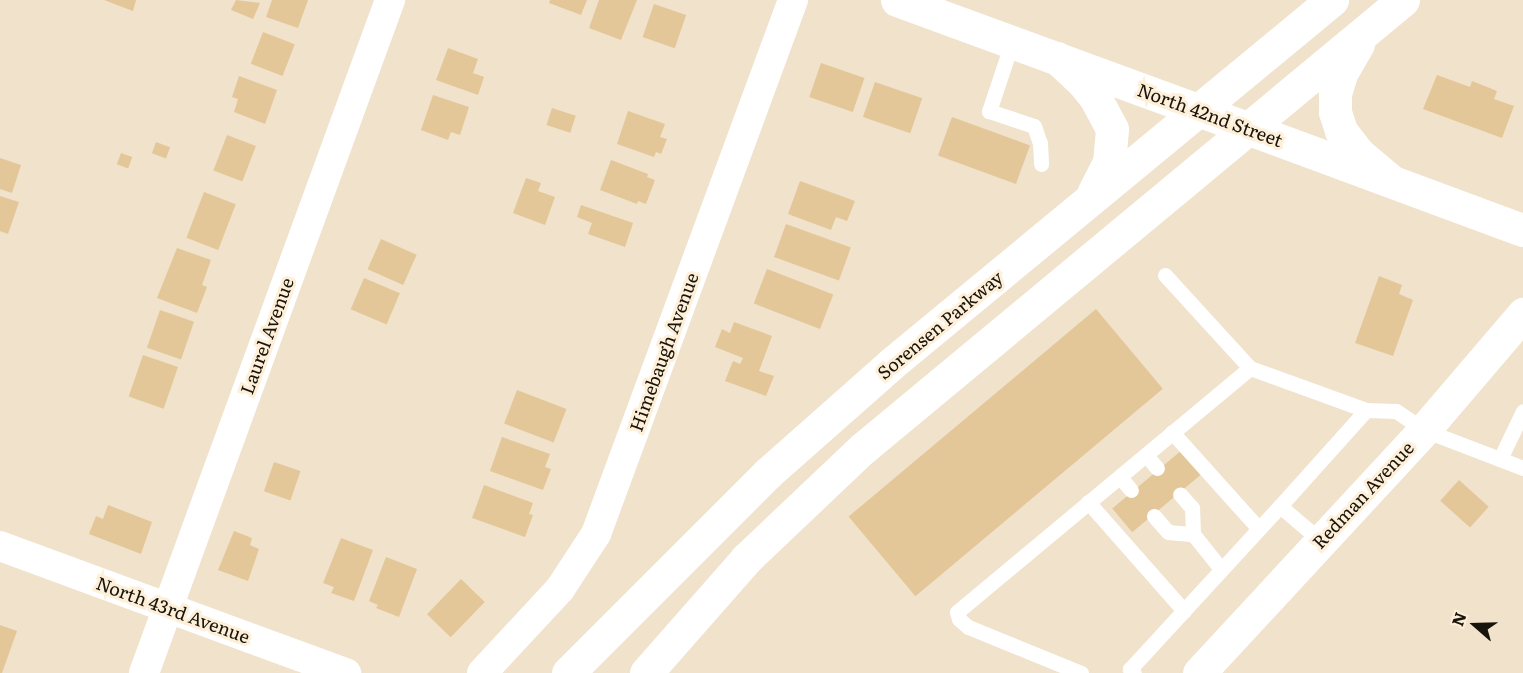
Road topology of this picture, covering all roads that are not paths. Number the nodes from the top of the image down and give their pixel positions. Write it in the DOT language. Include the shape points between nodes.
graph roads {
  1 [pos="390,0"];
  2 [pos="792,0"];
  3 [pos="897,0"];
  4 [pos="1332,0"];
  5 [pos="1403,0"];
  6 [pos="1372,25"];
  7 [pos="1012,42"];
  8 [pos="1057,58"];
  9 [pos="1198,110"];
  10 [pos="1246,128"];
  11 [pos="1041,164"];
  12 [pos="1390,180"];
  13 [pos="1088,202"];
  14 [pos="1523,230"];
  15 [pos="1165,275"];
  16 [pos="1523,314"];
  17 [pos="1250,368"];
  18 [pos="1366,410"];
  19 [pos="1523,411"];
  20 [pos="1424,430"];
  21 [pos="1172,432"];
  22 [pos="1146,455"];
  23 [pos="1500,459"];
  24 [pos="1158,468"];
  25 [pos="1523,468"];
  26 [pos="1120,477"];
  27 [pos="1131,490"];
  28 [pos="1180,494"];
  29 [pos="1088,502"];
  30 [pos="1280,506"];
  31 [pos="1154,516"];
  32 [pos="1259,529"];
  33 [pos="1193,534"];
  34 [pos="1322,541"];
  35 [pos="0,546"];
  36 [pos="1221,569"];
  37 [pos="168,608"];
  38 [pos="1184,611"];
  39 [pos="1130,672"];
  40 [pos="144,673"];
  41 [pos="346,673"];
  42 [pos="482,673"];
  43 [pos="568,673"];
  44 [pos="646,673"];
  45 [pos="1081,673"];
  46 [pos="1199,673"];
  1 -- 37 [label="street, Laurel Avenue"];
  2 -- 42 [label="street, Himebaugh Avenue" via="596,534 560,589"];
  3 -- 7 [label="main road, North 42nd Street"];
  4 -- 9 [label="main road, Sorensen Parkway"];
  5 -- 6 [label="main road"];
  6 -- 10 [label="main road"];
  6 -- 12 [label="main road" via="1341,74 1335,112 1341,131 1358,153"];
  7 -- 8 [label="main road, North 42nd Street"];
  7 -- 11 [label="lane" via="989,111 1034,126"];
  8 -- 9 [label="main road, North 42nd Street"];
  8 -- 13 [label="main road" via="1095,97 1112,129 1108,162"];
  9 -- 10 [label="main road, North 42nd Street"];
  9 -- 13 [label="main road, Sorensen Parkway"];
  10 -- 12 [label="main road, North 42nd Street"];
  10 -- 44 [label="main road" via="804,501 718,588"];
  12 -- 14 [label="main road, North 42nd Street"];
  13 -- 43 [label="main road, Sorensen Parkway" via="891,364 768,473"];
  15 -- 17 [label="lane"];
  16 -- 20 [label="main road, Redman Avenue"];
  17 -- 18 [label="lane"];
  17 -- 21 [label="lane"];
  18 -- 20 [label="lane" via="1396,411"];
  18 -- 30 [label="lane"];
  19 -- 23 [label="lane"];
  20 -- 23 [label="lane"];
  20 -- 34 [label="main road, Redman Avenue"];
  21 -- 22 [label="lane"];
  21 -- 32 [label="lane"];
  22 -- 24 [label="lane"];
  22 -- 26 [label="lane"];
  23 -- 25 [label="lane"];
  26 -- 27 [label="lane"];
  26 -- 29 [label="lane"];
  28 -- 33 [label="lane" via="1192,508"];
  29 -- 38 [label="lane"];
  29 -- 45 [label="lane" via="957,612 968,627"];
  30 -- 32 [label="lane"];
  30 -- 34 [label="lane"];
  31 -- 33 [label="lane" via="1168,532"];
  32 -- 36 [label="lane"];
  33 -- 36 [label="lane"];
  34 -- 46 [label="main road, Redman Avenue"];
  35 -- 37 [label="street, North 43rd Avenue"];
  36 -- 38 [label="lane"];
  37 -- 40 [label="street, Laurel Avenue"];
  37 -- 41 [label="street, North 43rd Avenue"];
  38 -- 39 [label="lane"];
}
